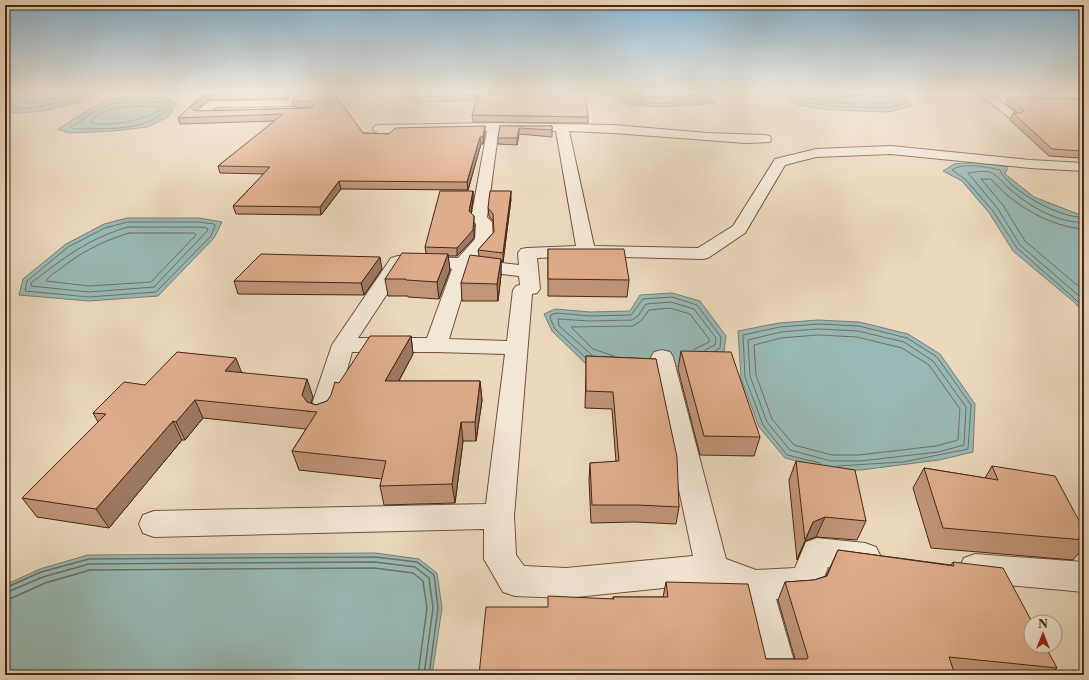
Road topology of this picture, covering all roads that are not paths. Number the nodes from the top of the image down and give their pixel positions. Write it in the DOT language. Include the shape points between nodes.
graph roads {
  1 [pos="494,127"];
  2 [pos="562,128"];
  3 [pos="379,129"];
  4 [pos="765,139"];
  5 [pos="1084,167"];
  6 [pos="586,251"];
  7 [pos="463,264"];
  8 [pos="529,272"];
  9 [pos="343,345"];
  10 [pos="436,345"];
  11 [pos="517,348"];
  12 [pos="662,357"];
  13 [pos="322,413"];
  14 [pos="499,516"];
  15 [pos="154,524"];
  16 [pos="896,560"];
  17 [pos="951,566"];
  18 [pos="712,569"];
  19 [pos="1084,577"];
  20 [pos="756,585"];
  21 [pos="779,675"];
  1 -- 2 [label="street"];
  1 -- 3 [label="street"];
  1 -- 7 [label="street" via="488,149 479,219 484,222 484,240"];
  2 -- 4 [label="street"];
  2 -- 6 [label="street"];
  5 -- 6 [label="street" via="891,150 816,153 780,162 739,229 702,254"];
  6 -- 8 [label="street" via="527,253"];
  7 -- 8 [label="street"];
  7 -- 9 [label="street" via="398,262"];
  7 -- 10 [label="street"];
  8 -- 11 [label="street" via="530,289 523,290"];
  9 -- 10 [label="street"];
  9 -- 13 [label="street"];
  10 -- 11 [label="street"];
  11 -- 14 [label="street"];
  12 -- 18 [label="street"];
  14 -- 15 [label="street"];
  14 -- 18 [label="street" via="500,559 515,581 566,583"];
  16 -- 20 [label="street" via="817,552 806,582"];
  17 -- 19 [label="street"];
  18 -- 20 [label="street"];
  20 -- 21 [label="street"];
}
